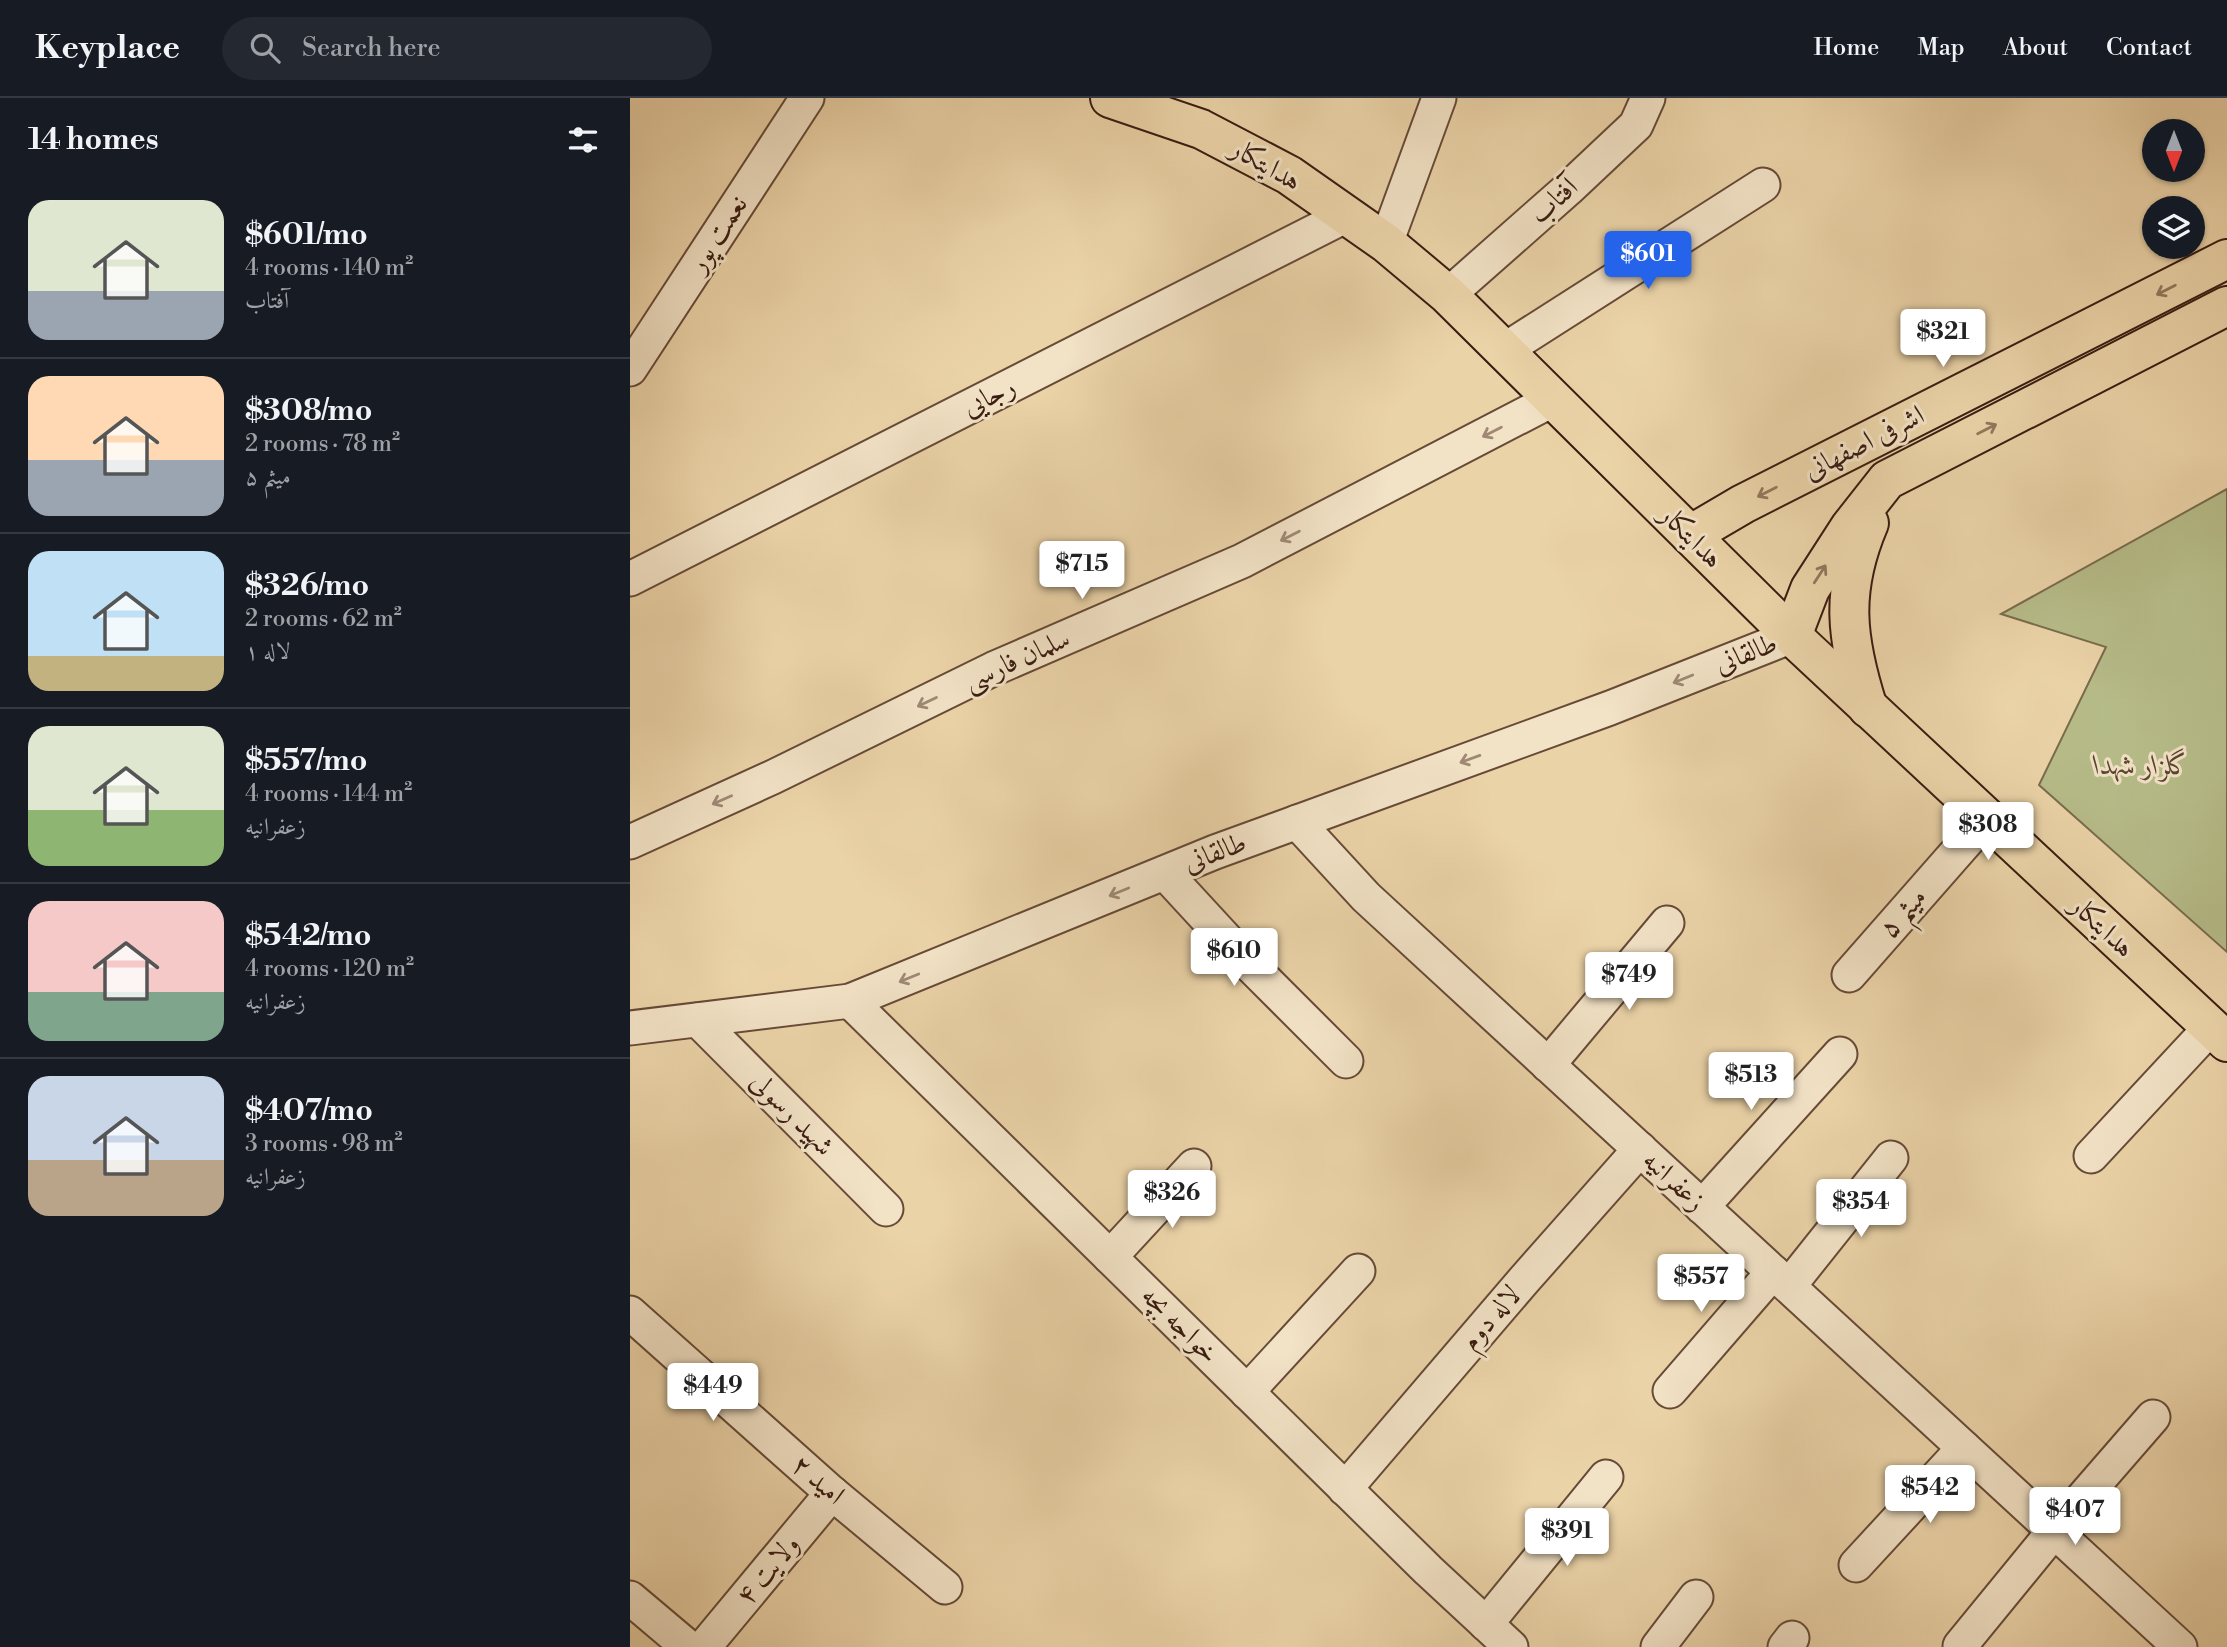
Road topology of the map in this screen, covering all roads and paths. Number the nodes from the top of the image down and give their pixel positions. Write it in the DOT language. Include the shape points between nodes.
graph roads {
  1 [pos="807,98"];
  2 [pos="1110,98"];
  3 [pos="1439,98"];
  4 [pos="1648,98"];
  5 [pos="1763,185"];
  6 [pos="1347,215"];
  7 [pos="1386,243"];
  8 [pos="2227,259"];
  9 [pos="1448,295"];
  10 [pos="2227,306"];
  11 [pos="1503,351"];
  12 [pos="630,369"];
  13 [pos="1552,400"];
  14 [pos="1887,480"];
  15 [pos="1690,535"];
  16 [pos="630,579"];
  17 [pos="1792,636"];
  18 [pos="1868,708"];
  19 [pos="1986,819"];
  20 [pos="1297,822"];
  21 [pos="630,842"];
  22 [pos="1165,873"];
  23 [pos="1667,923"];
  24 [pos="1849,975"];
  25 [pos="850,1001"];
  26 [pos="698,1020"];
  27 [pos="630,1028"];
  28 [pos="2219,1035"];
  29 [pos="1840,1054"];
  30 [pos="1346,1061"];
  31 [pos="1548,1065"];
  32 [pos="1640,1149"];
  33 [pos="2091,1156"];
  34 [pos="1891,1158"];
  35 [pos="1194,1166"];
  36 [pos="1702,1207"];
  37 [pos="886,1209"];
  38 [pos="1110,1256"];
  39 [pos="1358,1271"];
  40 [pos="1781,1279"];
  41 [pos="633,1323"];
  42 [pos="1670,1391"];
  43 [pos="1247,1392"];
  44 [pos="2153,1417"];
  45 [pos="1964,1448"];
  46 [pos="1606,1477"];
  47 [pos="1345,1489"];
  48 [pos="832,1493"];
  49 [pos="2054,1531"];
  50 [pos="1856,1565"];
  51 [pos="945,1587"];
  52 [pos="1696,1597"];
  53 [pos="630,1598"];
  54 [pos="1486,1624"];
  55 [pos="1960,1646"];
  56 [pos="688,1647"];
  57 [pos="704,1647"];
  58 [pos="1511,1647"];
  59 [pos="1658,1647"];
  60 [pos="2180,1647"];
  1 -- 12 [label="street, نعمت پور"];
  2 -- 6 [label="main road, هدایتکار" via="1201,129 1289,175"];
  3 -- 7 [label="street"];
  4 -- 9 [label="street, آفتاب" via="1636,125"];
  5 -- 11 [label="street"];
  6 -- 7 [label="main road, هدایتکار"];
  6 -- 16 [label="street, رجایی"];
  7 -- 9 [label="main road, هدایتکار"];
  8 -- 15 [label="main road, اشرفی اصفهانی, one-way"];
  9 -- 11 [label="main road, هدایتکار"];
  14 -- 10 [label="main road, اشرفی اصفهانی, one-way"];
  11 -- 13 [label="main road, هدایتکار"];
  13 -- 15 [label="main road, هدایتکار"];
  13 -- 21 [label="street, سلمان فارسی, one-way" via="1242,561 993,669"];
  17 -- 14 [label="main road, اشرفی اصفهانی, one-way" via="1810,589"];
  14 -- 18 [label="main road" via="1854,562 1848,604 1856,669"];
  15 -- 17 [label="main road, هدایتکار"];
  17 -- 18 [label="main road, هدایتکار"];
  17 -- 20 [label="street, طالقانی, one-way"];
  18 -- 19 [label="main road, هدایتکار"];
  19 -- 24 [label="street, میثم ۵"];
  19 -- 28 [label="main road, هدایتکار"];
  20 -- 22 [label="street, طالقانی"];
  20 -- 31 [label="street, زعفرانیه" via="1366,897"];
  22 -- 25 [label="street, طالقانی, one-way"];
  22 -- 30 [label="street"];
  23 -- 31 [label="street"];
  25 -- 26 [label="street, طالقانی"];
  25 -- 38 [label="street, خواجه بچه"];
  26 -- 27 [label="street, طالقانی"];
  26 -- 37 [label="street, شهید رسولی"];
  28 -- 33 [label="street"];
  29 -- 36 [label="street"];
  31 -- 32 [label="street, زعفرانیه"];
  32 -- 36 [label="street, زعفرانیه"];
  32 -- 47 [label="street, لاله دوم"];
  34 -- 40 [label="street"];
  35 -- 38 [label="street"];
  36 -- 40 [label="street, زعفرانیه"];
  38 -- 43 [label="street, خواجه بچه"];
  39 -- 43 [label="street"];
  40 -- 42 [label="street"];
  40 -- 45 [label="street, زعفرانیه"];
  41 -- 48 [label="street, امید ۲"];
  43 -- 47 [label="street, خواجه بچه"];
  44 -- 49 [label="street"];
  45 -- 49 [label="street, زعفرانیه"];
  45 -- 50 [label="street"];
  46 -- 54 [label="street"];
  47 -- 54 [label="street, خواجه بچه"];
  48 -- 51 [label="street, امید ۲"];
  48 -- 57 [label="street, ولایت ۴"];
  49 -- 55 [label="street"];
  49 -- 60 [label="street, زعفرانیه"];
  52 -- 59 [label="street"];
  53 -- 56 [label="street"];
  54 -- 58 [label="street, خواجه بچه"];
}
